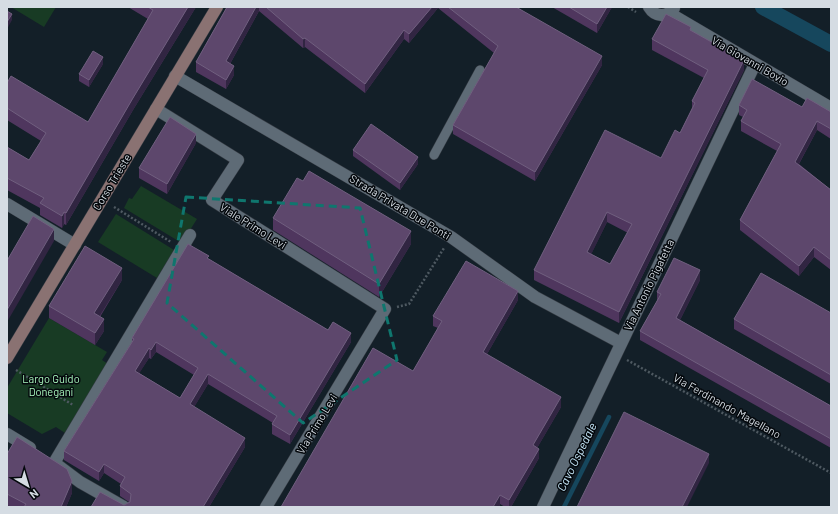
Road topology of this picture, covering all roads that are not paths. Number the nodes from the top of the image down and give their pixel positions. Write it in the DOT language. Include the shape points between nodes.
graph roads {
  1 [pos="217,7"];
  2 [pos="649,7"];
  3 [pos="672,10"];
  4 [pos="755,64"];
  5 [pos="480,70"];
  6 [pos="176,76"];
  7 [pos="831,108"];
  8 [pos="156,109"];
  9 [pos="434,155"];
  10 [pos="7,204"];
  11 [pos="190,235"];
  12 [pos="75,244"];
  13 [pos="366,340"];
  14 [pos="618,349"];
  15 [pos="7,358"];
  16 [pos="7,434"];
  17 [pos="54,463"];
  18 [pos="124,507"];
  19 [pos="266,507"];
  20 [pos="543,507"];
  1 -- 6 [label="main road, Corso Trieste"];
  2 -- 3 [label="street, Via Giovanni Bovio" via="659,15"];
  3 -- 4 [label="street, Via Giovanni Bovio"];
  4 -- 7 [label="street, Via Giovanni Bovio"];
  4 -- 14 [label="street, Via Antonio Pigafetta"];
  5 -- 9 [label="lane"];
  6 -- 8 [label="main road, Corso Trieste"];
  6 -- 14 [label="street, Strada Privata Due Ponti" via="451,237 535,297"];
  8 -- 12 [label="main road, Corso Trieste"];
  8 -- 13 [label="street, Viale Primo Levi" via="238,160 212,200 385,309"];
  10 -- 12 [label="street"];
  11 -- 17 [label="street"];
  12 -- 15 [label="main road, Corso Trieste"];
  13 -- 19 [label="street, Via Primo Levi"];
  14 -- 20 [label="street, Via Antonio Pigafetta"];
  16 -- 17 [label="street"];
  17 -- 18 [label="street" via="80,482"];
}
